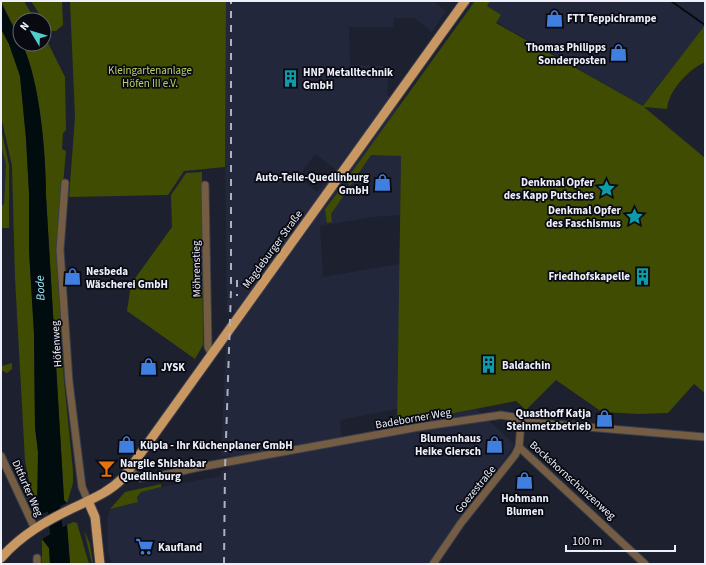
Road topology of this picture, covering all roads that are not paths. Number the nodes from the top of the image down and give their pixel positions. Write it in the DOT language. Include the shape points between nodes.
graph roads {
  1 [pos="466,1"];
  2 [pos="65,183"];
  3 [pos="205,185"];
  4 [pos="211,353"];
  5 [pos="521,423"];
  6 [pos="705,437"];
  7 [pos="519,447"];
  8 [pos="1,456"];
  9 [pos="1,466"];
  10 [pos="128,470"];
  11 [pos="10,474"];
  12 [pos="88,501"];
  13 [pos="38,527"];
  14 [pos="1,558"];
  15 [pos="100,564"];
  16 [pos="433,564"];
  17 [pos="645,564"];
  1 -- 4 [label="main road, Magdeburger Straße"];
  2 -- 12 [label="street, Höfenweg" via="60,250 69,374 82,487"];
  3 -- 4 [label="street, Möhrenstieg" via="208,347"];
  4 -- 10 [label="main road, Magdeburger Straße"];
  5 -- 6 [label="street, Badeborner Weg"];
  5 -- 7 [label="street, Goezestraße"];
  5 -- 10 [label="street, Badeborner Weg" via="513,417 501,415 433,425 195,468 155,478 140,478"];
  7 -- 16 [label="street, Goezestraße" via="515,456 461,523"];
  7 -- 17 [label="street, Bockshornschanzenweg"];
  8 -- 11 [label="street, Ditfurter Weg"];
  9 -- 11 [label="street"];
  10 -- 12 [label="main road, Magdeburger Straße" via="112,488"];
  11 -- 13 [label="street, Ditfurter Weg"];
  12 -- 13 [label="main road, Magdeburger Straße"];
  12 -- 15 [label="main road" via="95,517"];
  13 -- 14 [label="main road, Magdeburger Straße" via="17,541"];
}
